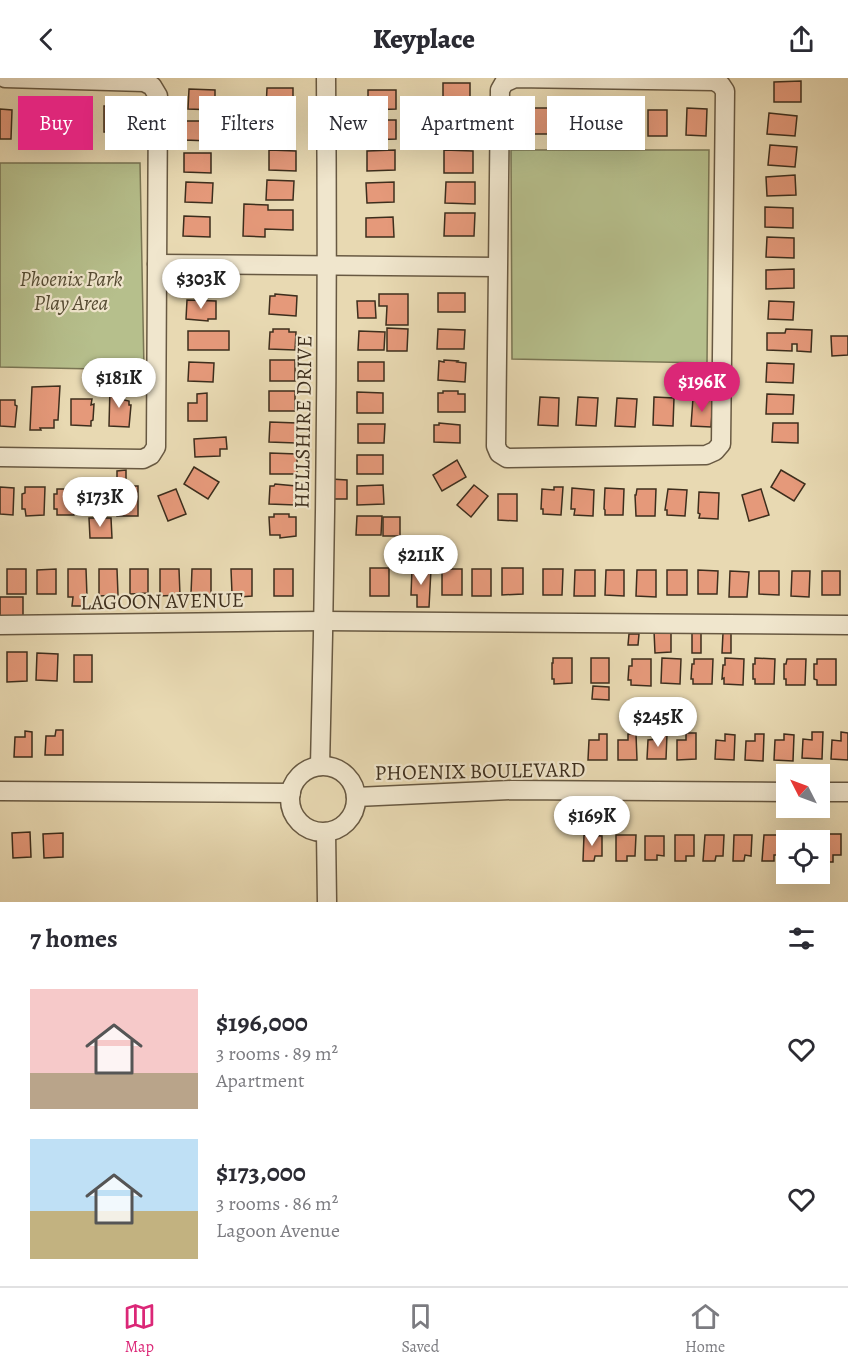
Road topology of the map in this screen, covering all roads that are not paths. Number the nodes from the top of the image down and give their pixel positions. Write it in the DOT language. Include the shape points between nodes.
graph roads {
  1 [pos="5,78"];
  2 [pos="326,78"];
  3 [pos="158,264"];
  4 [pos="328,266"];
  5 [pos="497,267"];
  6 [pos="0,458"];
  7 [pos="324,621"];
  8 [pos="0,625"];
  9 [pos="848,625"];
  10 [pos="320,766"];
  11 [pos="0,792"];
  12 [pos="776,792"];
  13 [pos="830,792"];
  14 [pos="848,792"];
  15 [pos="291,793"];
  16 [pos="356,797"];
  17 [pos="326,832"];
  18 [pos="327,902"];
  1 -- 3 [label="street" via="144,82 152,86 158,96"];
  2 -- 4 [label="street, HELLSHIRE DRIVE"];
  3 -- 4 [label="street"];
  3 -- 6 [label="street" via="156,447 152,455 143,459"];
  4 -- 5 [label="street"];
  4 -- 7 [label="street, HELLSHIRE DRIVE"];
  5 -- 5 [label="street" via="500,90 504,83 515,78 714,81 721,85 725,91 721,444 716,451 706,455 507,458 499,453"];
  7 -- 8 [label="street, LAGOON AVENUE"];
  7 -- 9 [label="street, LAGOON AVENUE"];
  7 -- 10 [label="street, HELLSHIRE DRIVE"];
  10 -- 15 [label="street" via="301,775"];
  10 -- 16 [label="street" via="340,771 354,787"];
  11 -- 15 [label="street"];
  12 -- 16 [label="street, PHOENIX BOULEVARD" via="512,790"];
  13 -- 14 [label="street"];
  15 -- 17 [label="street" via="290,803 299,821"];
  16 -- 17 [label="street" via="351,816"];
  17 -- 18 [label="street"];
}
